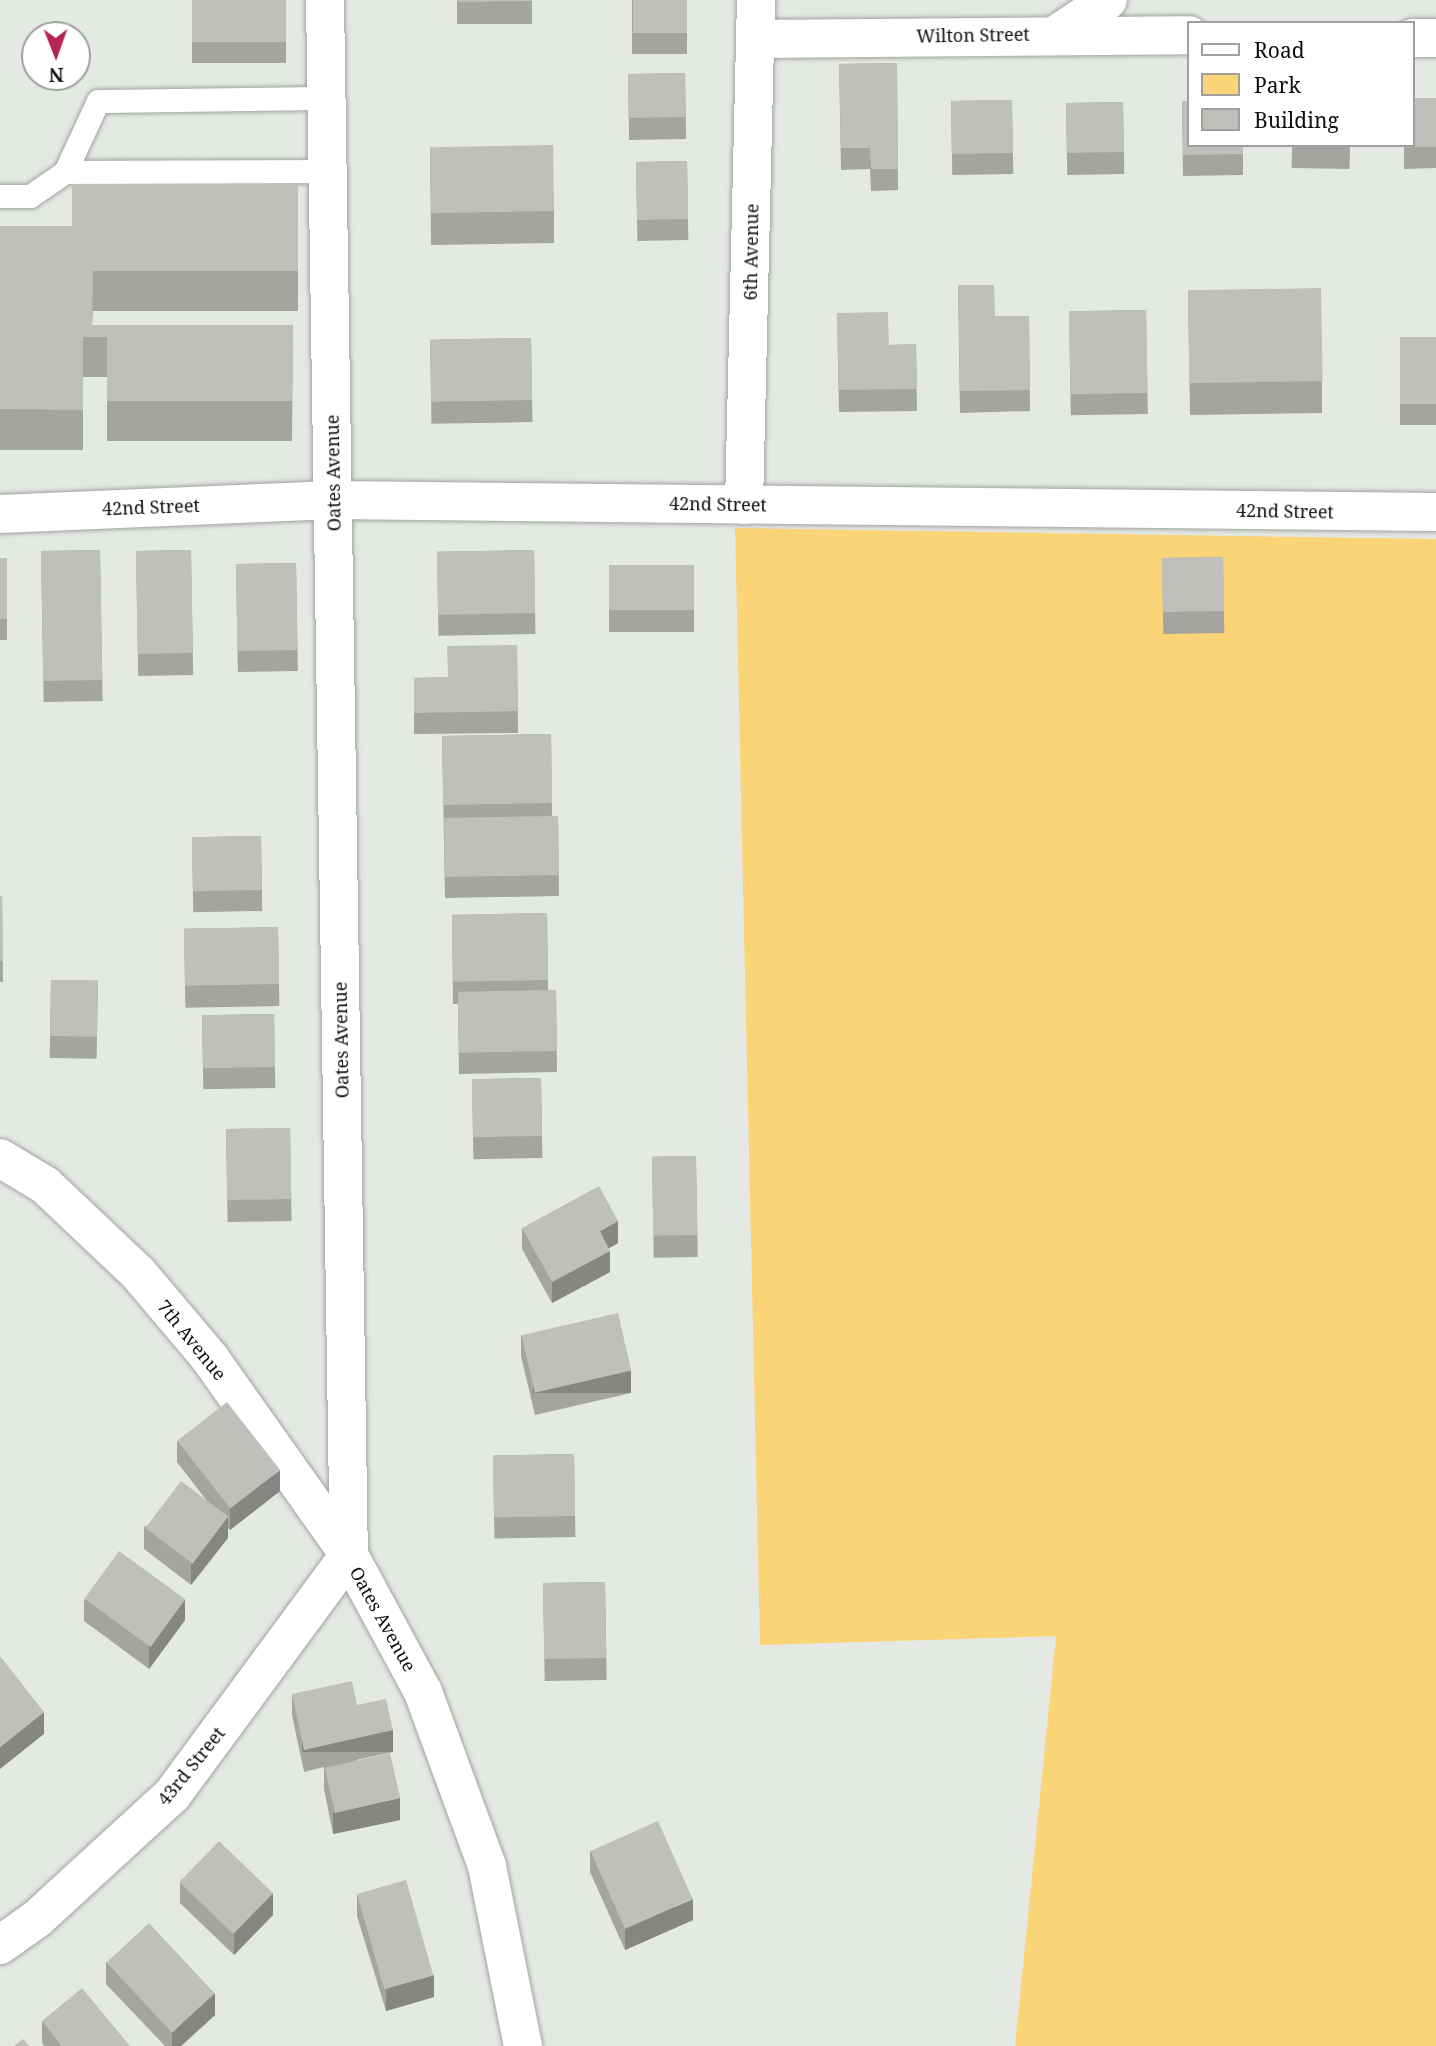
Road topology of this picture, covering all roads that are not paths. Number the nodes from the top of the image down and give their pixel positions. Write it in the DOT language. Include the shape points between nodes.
graph roads {
  1 [pos="324,0"];
  2 [pos="756,0"];
  3 [pos="1108,0"];
  4 [pos="1057,34"];
  5 [pos="1188,35"];
  6 [pos="1415,38"];
  7 [pos="1436,38"];
  8 [pos="756,39"];
  9 [pos="326,98"];
  10 [pos="327,171"];
  11 [pos="65,172"];
  12 [pos="0,196"];
  13 [pos="333,500"];
  14 [pos="744,505"];
  15 [pos="1436,513"];
  16 [pos="0,514"];
  17 [pos="0,1157"];
  18 [pos="349,1555"];
  19 [pos="0,1945"];
  20 [pos="523,2046"];
  1 -- 9 [label="street, Oates Avenue"];
  2 -- 8 [label="street, 6th Avenue"];
  3 -- 4 [label="street"];
  4 -- 5 [label="street, Wilton Street"];
  4 -- 8 [label="street, Wilton Street"];
  6 -- 7 [label="street"];
  8 -- 14 [label="street, 6th Avenue"];
  9 -- 10 [label="street, Oates Avenue"];
  9 -- 11 [label="lane" via="98,101"];
  10 -- 11 [label="lane"];
  10 -- 13 [label="street, Oates Avenue"];
  11 -- 12 [label="lane" via="30,196"];
  13 -- 14 [label="street, 42nd Street"];
  13 -- 16 [label="street, 42nd Street"];
  13 -- 18 [label="street, Oates Avenue"];
  14 -- 15 [label="street, 42nd Street"];
  17 -- 18 [label="street, 7th Avenue" via="45,1185 138,1273 209,1357"];
  18 -- 19 [label="street, 43rd Street" via="172,1795 38,1918"];
  18 -- 20 [label="street, Oates Avenue" via="423,1692 487,1866"];
}
